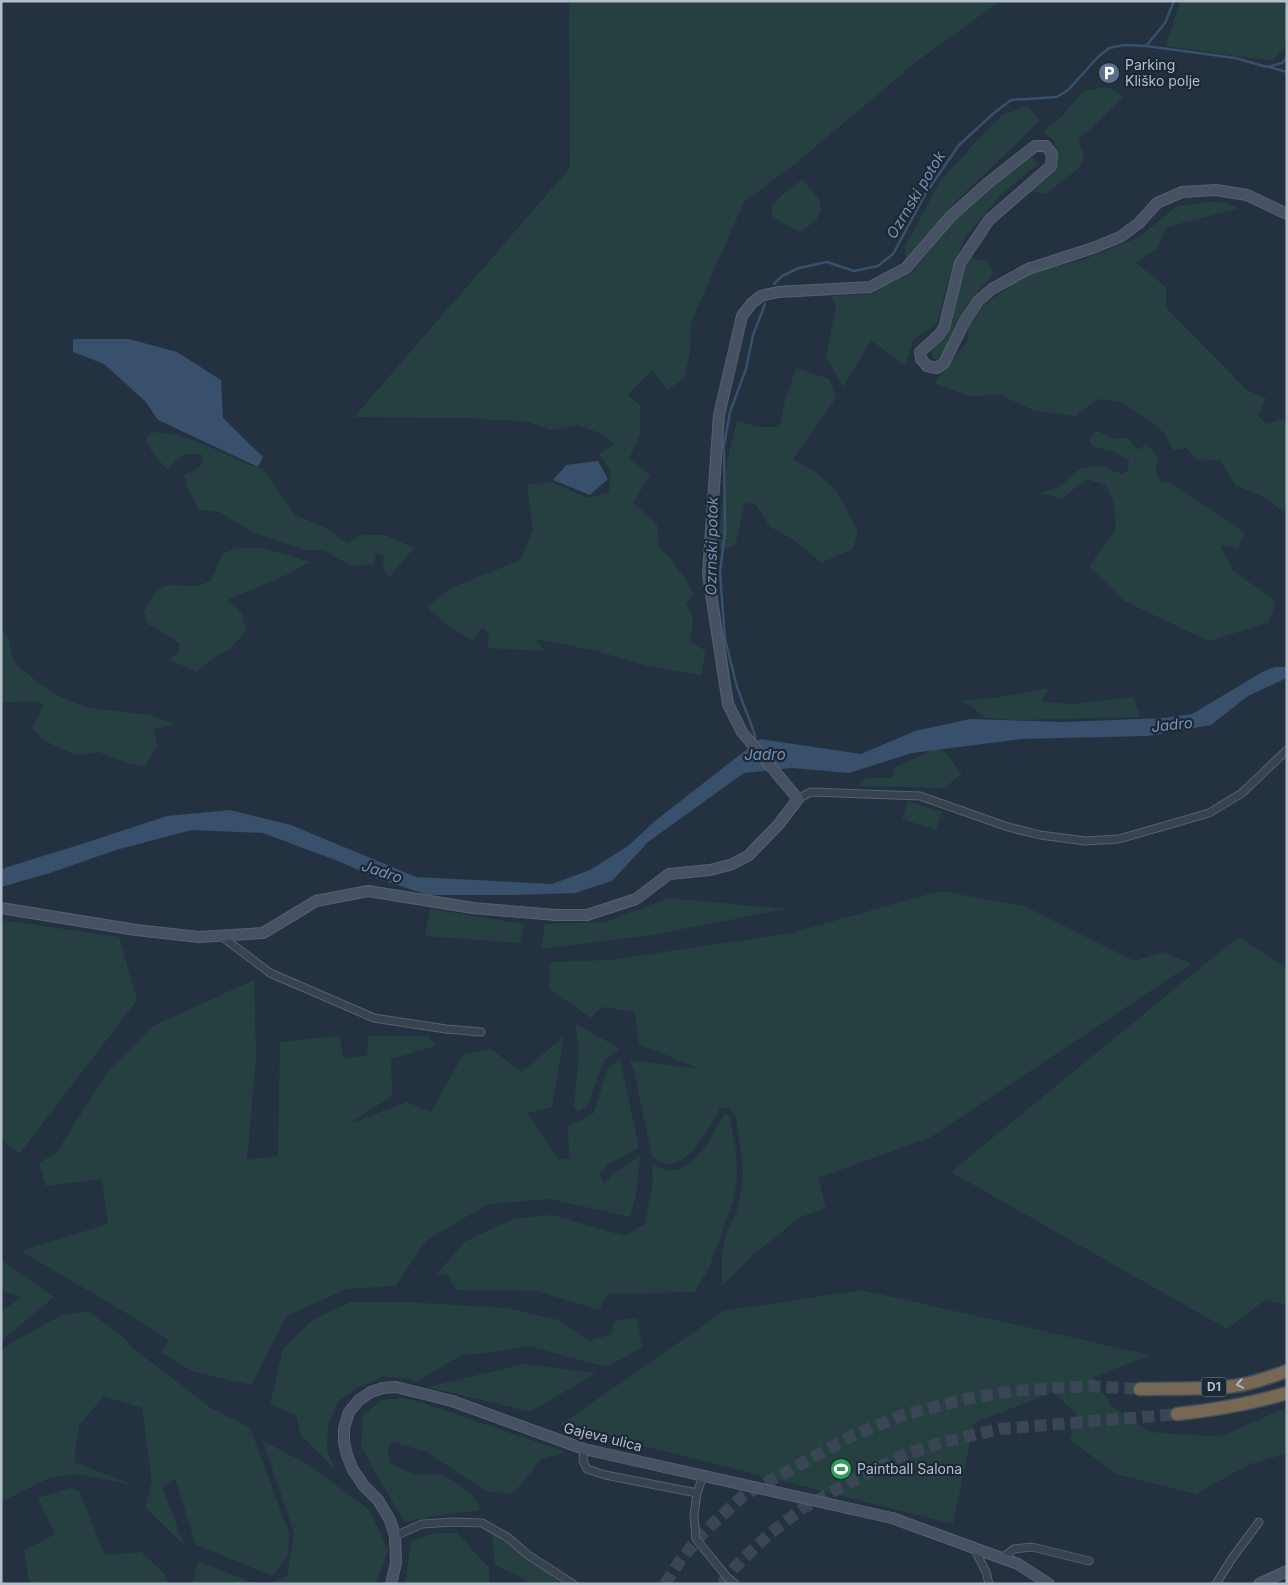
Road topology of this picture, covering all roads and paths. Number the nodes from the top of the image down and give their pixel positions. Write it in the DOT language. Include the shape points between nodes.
graph roads {
  1 [pos="1287,214"];
  2 [pos="1287,750"];
  3 [pos="798,799"];
  4 [pos="1,908"];
  5 [pos="220,935"];
  6 [pos="481,1032"];
  7 [pos="1287,1371"];
  8 [pos="1140,1388"];
  9 [pos="1287,1393"];
  10 [pos="1177,1414"];
  11 [pos="584,1449"];
  12 [pos="703,1476"];
  13 [pos="697,1494"];
  14 [pos="1259,1522"];
  15 [pos="396,1536"];
  16 [pos="974,1547"];
  17 [pos="1002,1558"];
  18 [pos="1088,1561"];
  19 [pos="1287,1571"];
  20 [pos="391,1584"];
  21 [pos="573,1584"];
  22 [pos="735,1584"];
  23 [pos="989,1584"];
  24 [pos="1049,1584"];
  25 [pos="1216,1584"];
  26 [pos="1259,1584"];
  1 -- 3 [label="street" via="1247,195 1216,190 1173,195 1157,202 1139,223 1120,237 1028,268 992,289 978,301 966,319 944,363 937,368 927,366 920,359 920,352 944,328 960,263 989,220 1051,166 1052,154 1046,146 1035,146 951,216 906,268 870,287 778,292 761,296 752,303 742,316 719,415 708,574 728,704 742,732"];
  2 -- 3 [label="street" via="1242,793 1209,813 1120,839 1086,841 1040,835 920,796 812,792"];
  3 -- 5 [label="street" via="748,856 730,866 669,874 636,899 587,915 473,908 368,891 316,901 263,933"];
  4 -- 5 [label="street" via="136,930 199,937"];
  5 -- 6 [label="street" via="270,973 374,1018"];
  7 -- 8 [label="highway, D1, one-way" via="1235,1386"];
  9 -- 10 [label="highway, D1" via="1258,1402"];
  11 -- 12 [label="street, Gajeva ulica"];
  11 -- 13 [label="street" via="583,1461 587,1469"];
  11 -- 15 [label="street, Gajeva ulica" via="452,1401 409,1389 383,1388 371,1392 349,1412 344,1442 353,1470 378,1500"];
  12 -- 13 [label="street"];
  12 -- 16 [label="street, Gajeva ulica" via="892,1518"];
  13 -- 22 [label="street" via="694,1515 696,1539"];
  14 -- 25 [label="street"];
  15 -- 20 [label="street, Gajeva ulica" via="396,1563"];
  15 -- 21 [label="street" via="422,1524 482,1523"];
  16 -- 17 [label="street, Gajeva ulica"];
  16 -- 23 [label="street"];
  17 -- 18 [label="street" via="1014,1549 1032,1547"];
  17 -- 24 [label="street, Gajeva ulica"];
  19 -- 26 [label="street"];
}
